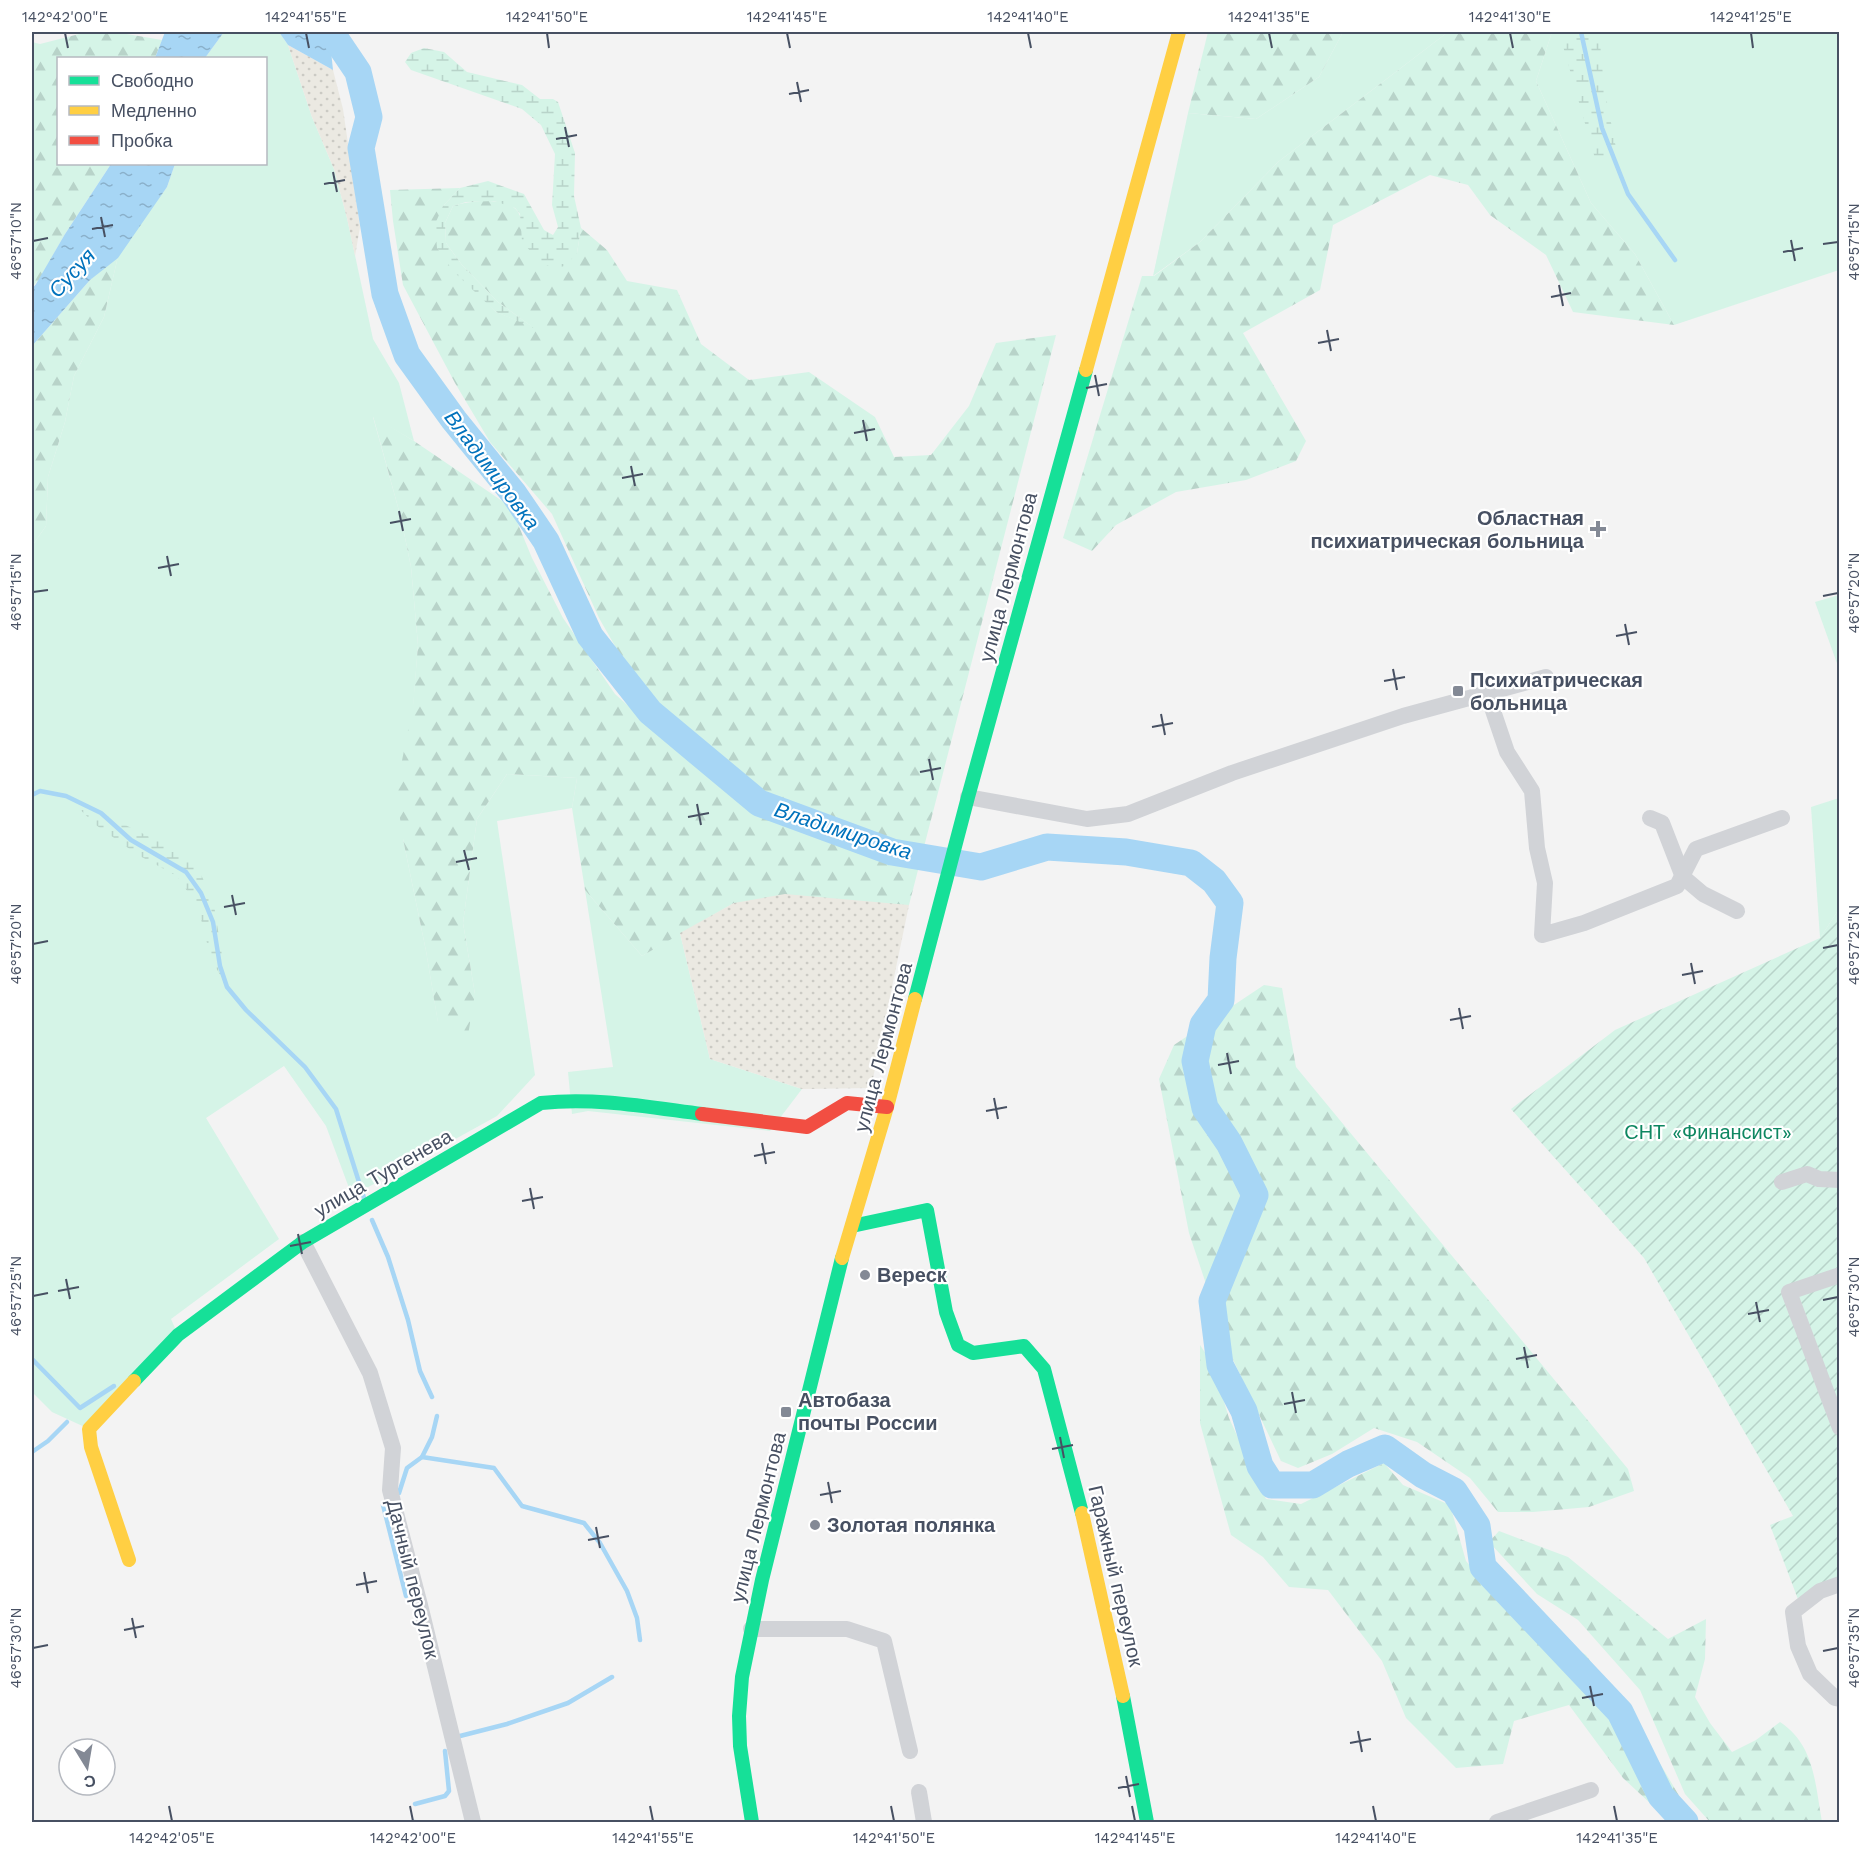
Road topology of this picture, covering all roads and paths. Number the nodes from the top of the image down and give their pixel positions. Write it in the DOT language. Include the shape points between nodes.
graph roads {
  1 [pos="1179,32"];
  2 [pos="1546,677"];
  3 [pos="1487,693"];
  4 [pos="968,797"];
  5 [pos="1650,818"];
  6 [pos="1782,818"];
  7 [pos="1683,877"];
  8 [pos="1737,911"];
  9 [pos="887,1107"];
  10 [pos="1839,1180"];
  11 [pos="1782,1182"];
  12 [pos="852,1226"];
  13 [pos="303,1242"];
  14 [pos="1839,1275"];
  15 [pos="1839,1429"];
  16 [pos="129,1560"];
  17 [pos="1839,1584"];
  18 [pos="751,1629"];
  19 [pos="1839,1699"];
  20 [pos="910,1750"];
  21 [pos="1591,1790"];
  22 [pos="919,1792"];
  23 [pos="474,1822"];
  24 [pos="752,1822"];
  25 [pos="924,1822"];
  26 [pos="1147,1822"];
  27 [pos="1497,1822"];
  1 -- 4 [label="main road, улица Лермонтова"];
  2 -- 3 [label="street"];
  3 -- 4 [label="street" via="1403,716 1232,773 1128,814 1087,819"];
  3 -- 7 [label="street" via="1507,752 1532,791 1545,884 1542,934 1584,923 1677,886"];
  4 -- 9 [label="main road, улица Лермонтова"];
  5 -- 7 [label="street" via="1662,823"];
  6 -- 7 [label="street" via="1696,849"];
  7 -- 8 [label="street" via="1703,894"];
  9 -- 12 [label="main road, улица Лермонтова"];
  9 -- 13 [label="main road, улица Тургенева" via="847,1103 807,1127 616,1103 541,1103"];
  10 -- 11 [label="street" via="1807,1174"];
  12 -- 18 [label="main road, улица Лермонтова"];
  12 -- 26 [label="main road, Гаражный переулок" via="927,1210 946,1312 958,1345 973,1353 1024,1346 1044,1370 1082,1512 1133,1740"];
  13 -- 16 [label="main road, улица Тургенева" via="178,1335 89,1429 91,1447"];
  13 -- 23 [label="street, Дачный переулок" via="370,1373 393,1448 390,1490"];
  14 -- 15 [label="street" via="1789,1292"];
  17 -- 19 [label="street" via="1820,1591 1793,1612 1798,1646 1810,1674"];
  18 -- 20 [label="street" via="847,1629 884,1641"];
  18 -- 24 [label="main road, улица Лермонтова" via="739,1734"];
  21 -- 27 [label="street"];
  22 -- 25 [label="street"];
}
